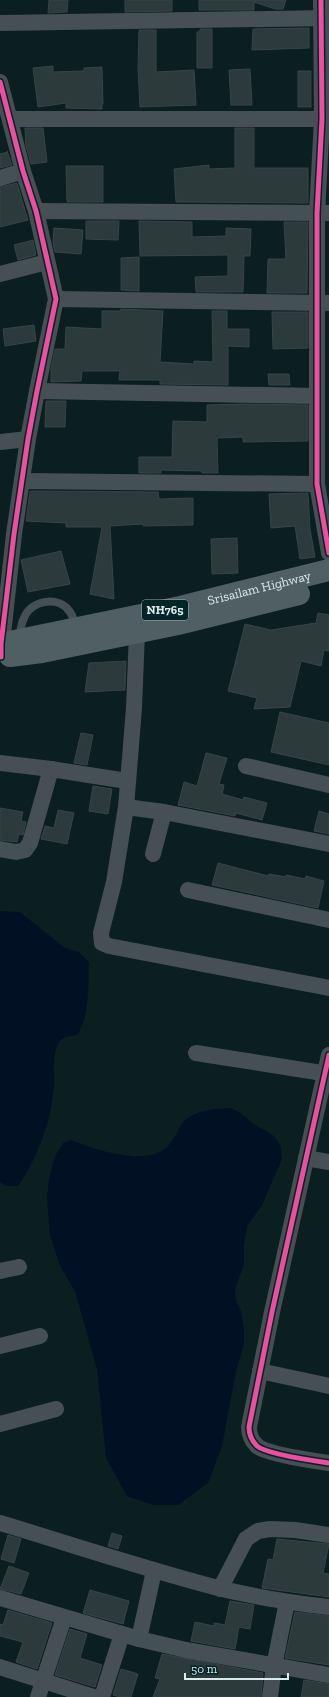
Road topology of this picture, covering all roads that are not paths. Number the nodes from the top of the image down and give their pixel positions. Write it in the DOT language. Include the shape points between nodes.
graph roads {
  1 [pos="321,0"];
  2 [pos="325,18"];
  3 [pos="0,22"];
  4 [pos="0,82"];
  5 [pos="10,119"];
  6 [pos="325,119"];
  7 [pos="23,172"];
  8 [pos="0,178"];
  9 [pos="36,211"];
  10 [pos="323,213"];
  11 [pos="47,262"];
  12 [pos="0,274"];
  13 [pos="56,299"];
  14 [pos="323,303"];
  15 [pos="37,391"];
  16 [pos="317,396"];
  17 [pos="28,439"];
  18 [pos="0,442"];
  19 [pos="22,481"];
  20 [pos="317,484"];
  21 [pos="7,535"];
  22 [pos="329,553"];
  23 [pos="329,570"];
  24 [pos="329,586"];
  25 [pos="77,629"];
  26 [pos="137,632"];
  27 [pos="4,648"];
  28 [pos="0,763"];
  29 [pos="246,766"];
  30 [pos="51,769"];
  31 [pos="128,781"];
  32 [pos="329,785"];
  33 [pos="126,807"];
  34 [pos="164,812"];
  35 [pos="329,844"];
  36 [pos="0,850"];
  37 [pos="153,854"];
  38 [pos="188,890"];
  39 [pos="329,920"];
  40 [pos="329,988"];
  41 [pos="196,1053"];
  42 [pos="329,1055"];
  43 [pos="327,1074"];
  44 [pos="306,1158"];
  45 [pos="329,1162"];
  46 [pos="19,1267"];
  47 [pos="0,1271"];
  48 [pos="40,1336"];
  49 [pos="0,1346"];
  50 [pos="260,1371"];
  51 [pos="329,1386"];
  52 [pos="56,1408"];
  53 [pos="0,1424"];
  54 [pos="329,1463"];
  55 [pos="0,1523"];
  56 [pos="329,1535"];
  57 [pos="154,1571"];
  58 [pos="220,1589"];
  59 [pos="0,1598"];
  60 [pos="287,1602"];
  61 [pos="329,1608"];
  62 [pos="64,1618"];
  63 [pos="122,1634"];
  64 [pos="138,1639"];
  65 [pos="274,1666"];
  66 [pos="0,1667"];
  67 [pos="329,1675"];
  68 [pos="44,1681"];
  69 [pos="38,1697"];
  70 [pos="94,1697"];
  71 [pos="102,1697"];
  72 [pos="270,1697"];
  1 -- 2 [label="street"];
  2 -- 3 [label="street"];
  2 -- 6 [label="street"];
  4 -- 5 [label="street"];
  5 -- 6 [label="street"];
  5 -- 7 [label="street"];
  6 -- 10 [label="street"];
  7 -- 8 [label="street"];
  7 -- 9 [label="street"];
  9 -- 10 [label="street"];
  9 -- 11 [label="street"];
  10 -- 14 [label="street"];
  11 -- 12 [label="street"];
  11 -- 13 [label="street"];
  13 -- 14 [label="street"];
  13 -- 15 [label="street"];
  14 -- 16 [label="street"];
  15 -- 16 [label="street"];
  15 -- 17 [label="street"];
  16 -- 20 [label="street"];
  17 -- 18 [label="street"];
  17 -- 19 [label="street"];
  19 -- 20 [label="street"];
  19 -- 21 [label="street"];
  20 -- 22 [label="street"];
  21 -- 27 [label="street"];
  23 -- 25 [label="highway, Srisailam Highway / NH765" via="180,607"];
  24 -- 26 [label="highway, Srisailam Highway / NH765"];
  25 -- 27 [label="highway, Srisailam Highway / NH765"];
  25 -- 27 [label="lane" via="70,612 64,606 44,602 35,604 27,611 21,627"];
  26 -- 27 [label="highway, Srisailam Highway / NH765" via="42,652"];
  26 -- 31 [label="street"];
  28 -- 30 [label="street"];
  29 -- 32 [label="street"];
  30 -- 31 [label="street"];
  30 -- 36 [label="street" via="30,843 25,850"];
  31 -- 33 [label="street"];
  33 -- 34 [label="street"];
  33 -- 40 [label="street" via="114,882 101,933 102,943"];
  34 -- 35 [label="street"];
  34 -- 37 [label="street"];
  38 -- 39 [label="street"];
  41 -- 43 [label="street"];
  42 -- 43 [label="street"];
  43 -- 44 [label="street"];
  44 -- 45 [label="street"];
  44 -- 50 [label="street"];
  46 -- 47 [label="street"];
  48 -- 49 [label="street"];
  50 -- 51 [label="street"];
  50 -- 54 [label="street" via="249,1427 250,1436 258,1447"];
  52 -- 53 [label="street"];
  55 -- 57 [label="street"];
  56 -- 58 [label="street" via="294,1530 258,1531 246,1539"];
  57 -- 58 [label="street"];
  57 -- 64 [label="street"];
  58 -- 60 [label="street"];
  59 -- 62 [label="street"];
  60 -- 61 [label="street"];
  60 -- 65 [label="street"];
  62 -- 63 [label="street"];
  62 -- 68 [label="street"];
  63 -- 64 [label="street"];
  63 -- 71 [label="street"];
  64 -- 65 [label="street"];
  65 -- 67 [label="street"];
  65 -- 72 [label="street"];
  66 -- 68 [label="street"];
  68 -- 69 [label="street"];
  68 -- 70 [label="street"];
}
